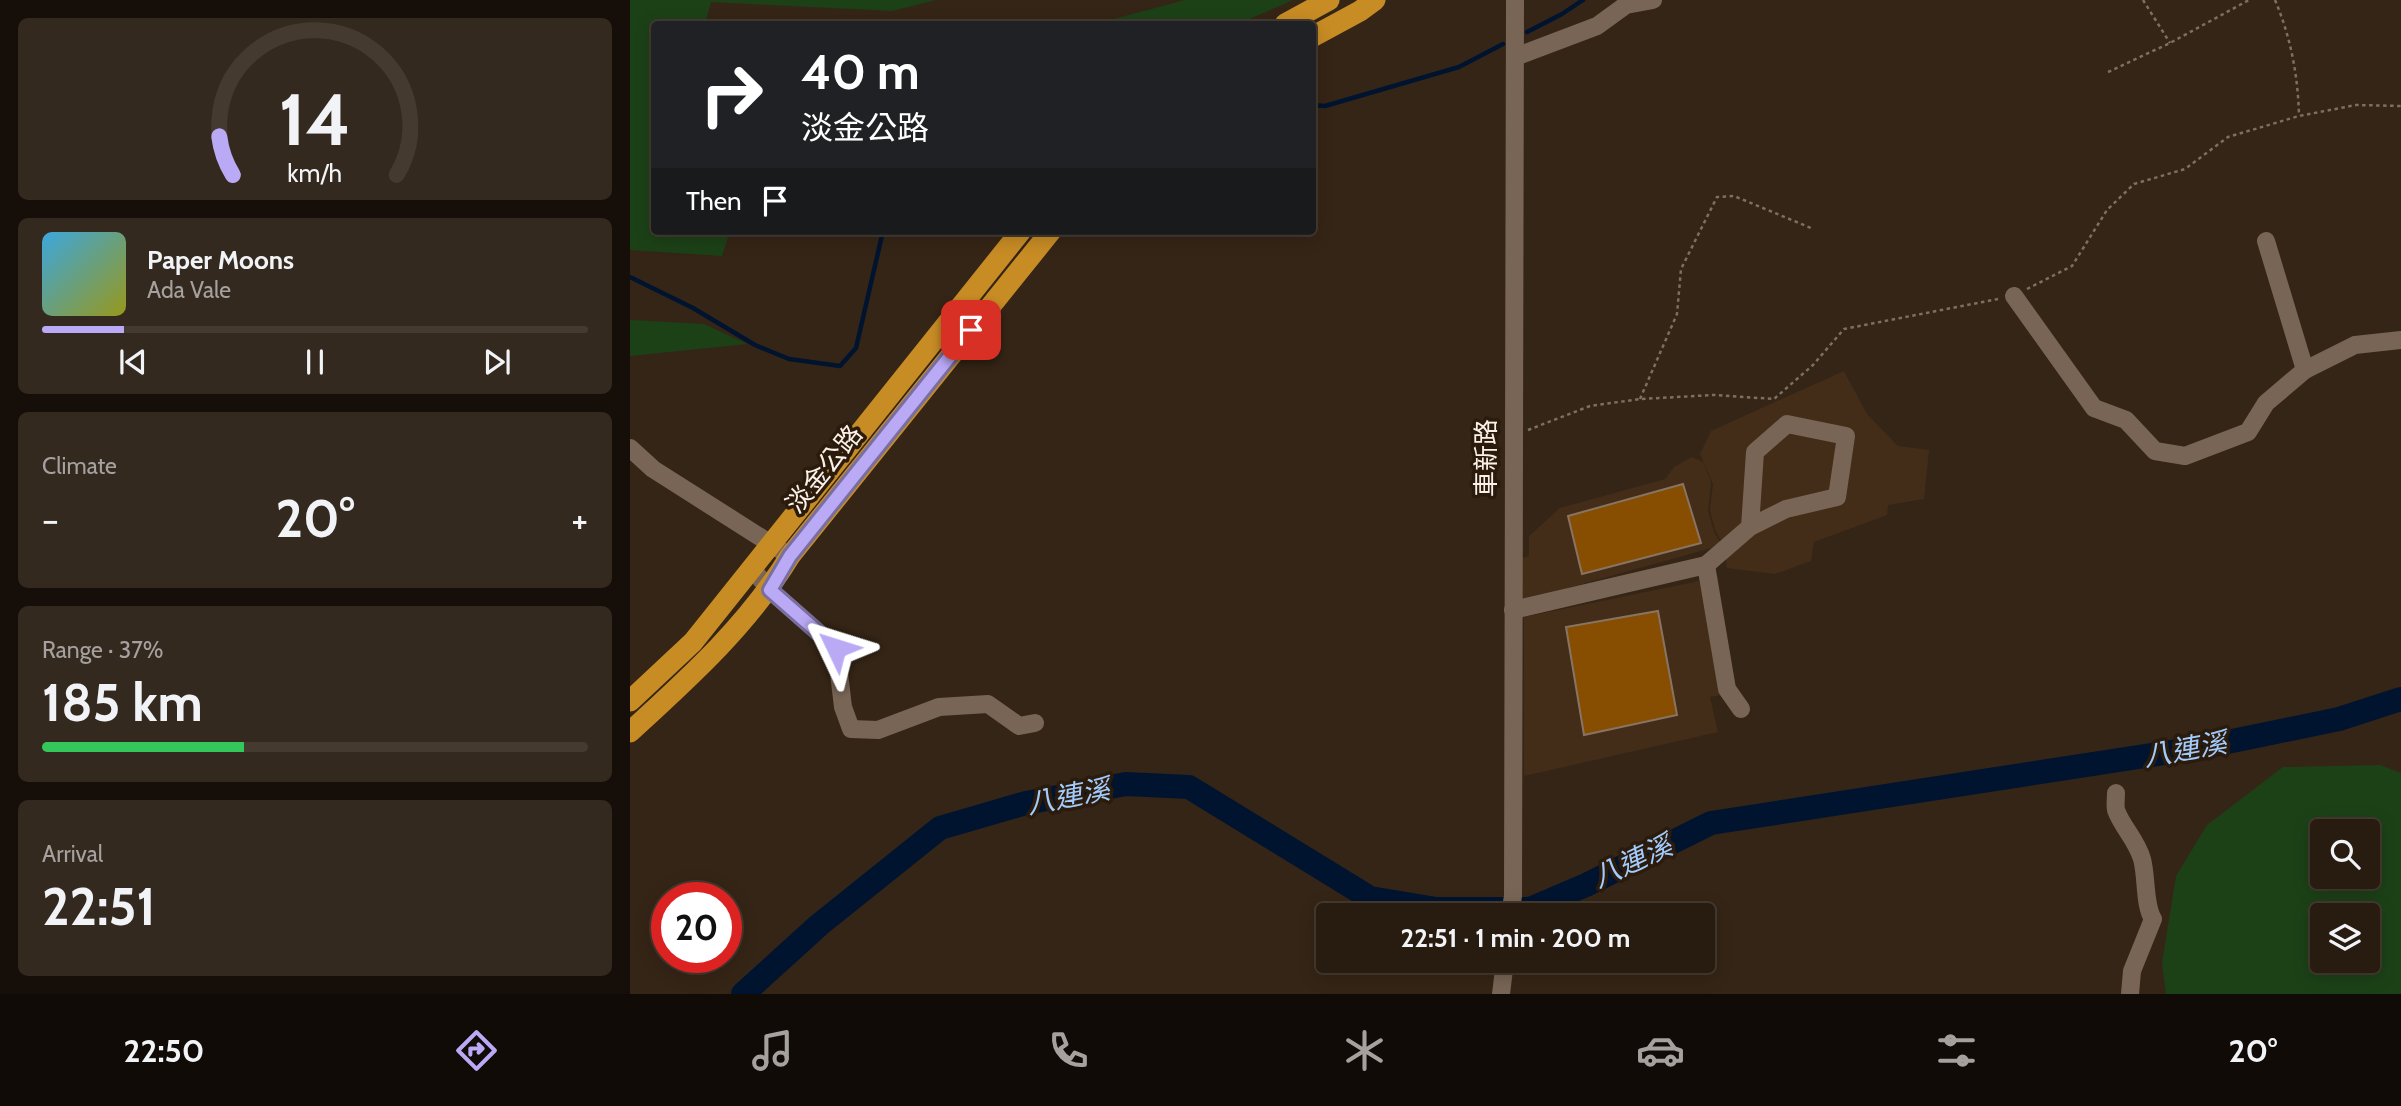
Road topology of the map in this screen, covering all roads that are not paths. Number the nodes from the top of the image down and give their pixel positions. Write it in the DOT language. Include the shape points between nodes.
graph roads {
  1 [pos="1329,0"];
  2 [pos="1375,0"];
  3 [pos="1653,0"];
  4 [pos="1515,18"];
  5 [pos="1290,21"];
  6 [pos="1316,35"];
  7 [pos="1515,57"];
  8 [pos="1018,235"];
  9 [pos="1048,235"];
  10 [pos="2266,241"];
  11 [pos="2014,296"];
  12 [pos="2401,340"];
  13 [pos="2305,370"];
  14 [pos="630,448"];
  15 [pos="1750,527"];
  16 [pos="772,544"];
  17 [pos="790,556"];
  18 [pos="1706,565"];
  19 [pos="752,569"];
  20 [pos="770,590"];
  21 [pos="1513,610"];
  22 [pos="630,701"];
  23 [pos="1741,709"];
  24 [pos="1035,723"];
  25 [pos="630,732"];
  26 [pos="2116,793"];
  27 [pos="1512,903"];
  28 [pos="1504,973"];
  29 [pos="1501,994"];
  30 [pos="2130,994"];
  1 -- 5 [label="main road"];
  2 -- 6 [label="main road"];
  3 -- 7 [label="street" via="1626,5 1597,26"];
  4 -- 7 [label="street, 車新路"];
  7 -- 21 [label="street, 車新路"];
  8 -- 16 [label="main road, 淡金公路"];
  9 -- 17 [label="main road, 淡金公路"];
  10 -- 13 [label="street"];
  11 -- 13 [label="street" via="2094,408 2126,420 2155,451 2185,456 2248,432 2266,403"];
  12 -- 13 [label="street" via="2356,345"];
  14 -- 16 [label="street" via="653,469"];
  15 -- 15 [label="street" via="1786,509 1837,497 1846,436 1787,424 1755,452"];
  15 -- 18 [label="street"];
  16 -- 17 [label="street"];
  16 -- 19 [label="main road, 淡金公路"];
  17 -- 20 [label="main road, 淡金公路"];
  18 -- 21 [label="street"];
  18 -- 23 [label="street" via="1727,689"];
  19 -- 20 [label="street"];
  19 -- 22 [label="main road, 淡金公路" via="693,642"];
  20 -- 24 [label="street" via="836,648 843,707 851,729 878,730 939,707 988,704 1019,726"];
  20 -- 25 [label="main road, 淡金公路" via="708,661"];
  21 -- 27 [label="street, 車新路"];
  26 -- 30 [label="street" via="2116,809 2143,861 2147,910 2152,919 2132,971"];
  28 -- 29 [label="street"];
}
